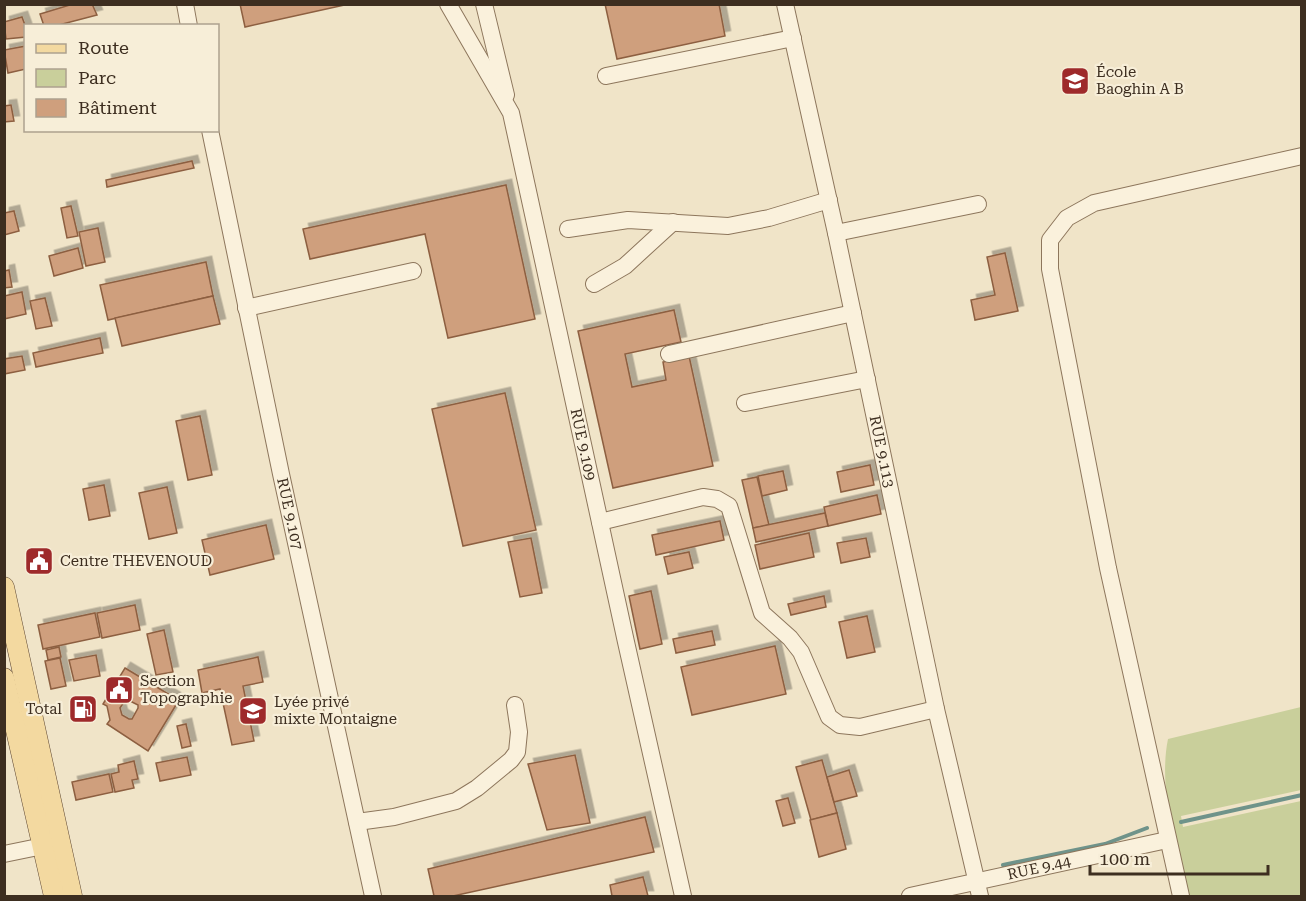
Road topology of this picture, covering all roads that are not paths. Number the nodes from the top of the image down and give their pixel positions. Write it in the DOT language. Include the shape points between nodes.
graph roads {
  1 [pos="185,4"];
  2 [pos="448,4"];
  3 [pos="484,4"];
  4 [pos="784,4"];
  5 [pos="189,24"];
  6 [pos="793,38"];
  7 [pos="606,76"];
  8 [pos="510,113"];
  9 [pos="210,132"];
  10 [pos="1302,156"];
  11 [pos="829,200"];
  12 [pos="978,204"];
  13 [pos="673,222"];
  14 [pos="568,229"];
  15 [pos="836,233"];
  16 [pos="413,271"];
  17 [pos="594,284"];
  18 [pos="246,308"];
  19 [pos="853,313"];
  20 [pos="669,354"];
  21 [pos="867,379"];
  22 [pos="745,404"];
  23 [pos="600,522"];
  24 [pos="4,586"];
  25 [pos="9,629"];
  26 [pos="4,678"];
  27 [pos="515,705"];
  28 [pos="936,709"];
  29 [pos="357,822"];
  30 [pos="1167,840"];
  31 [pos="43,846"];
  32 [pos="4,854"];
  33 [pos="978,889"];
  34 [pos="54,897"];
  35 [pos="72,897"];
  36 [pos="373,897"];
  37 [pos="683,897"];
  38 [pos="910,897"];
  39 [pos="1181,897"];
  1 -- 5 [label="street"];
  2 -- 8 [label="street, RUE 9.109"];
  3 -- 8 [label="street"];
  4 -- 6 [label="street, RUE 9.113"];
  6 -- 7 [label="street"];
  6 -- 11 [label="street, RUE 9.113"];
  8 -- 23 [label="street, RUE 9.109"];
  9 -- 18 [label="street, RUE 9.107"];
  10 -- 30 [label="street" via="1094,203 1067,218 1050,240 1050,269 1070,375"];
  11 -- 13 [label="street" via="728,226"];
  11 -- 15 [label="street, RUE 9.113"];
  12 -- 15 [label="street"];
  13 -- 14 [label="street" via="628,220"];
  13 -- 17 [label="street" via="625,266"];
  15 -- 19 [label="street, RUE 9.113"];
  16 -- 18 [label="street"];
  18 -- 29 [label="street, RUE 9.107"];
  19 -- 20 [label="street"];
  19 -- 21 [label="street, RUE 9.113"];
  21 -- 22 [label="street"];
  21 -- 28 [label="street, RUE 9.113"];
  23 -- 28 [label="street" via="703,496 717,499 729,506 762,613 801,652 829,717 840,725 860,727"];
  23 -- 37 [label="street, RUE 9.109"];
  24 -- 25 [label="main road"];
  25 -- 35 [label="main road"];
  26 -- 31 [label="main road"];
  27 -- 29 [label="street" via="517,752 477,788 456,801"];
  28 -- 33 [label="street, RUE 9.113"];
  29 -- 36 [label="street, RUE 9.107"];
  30 -- 33 [label="street, RUE 9.44"];
  30 -- 39 [label="street"];
  31 -- 32 [label="street"];
  31 -- 34 [label="main road"];
  33 -- 38 [label="street, RUE 9.44"];
}
